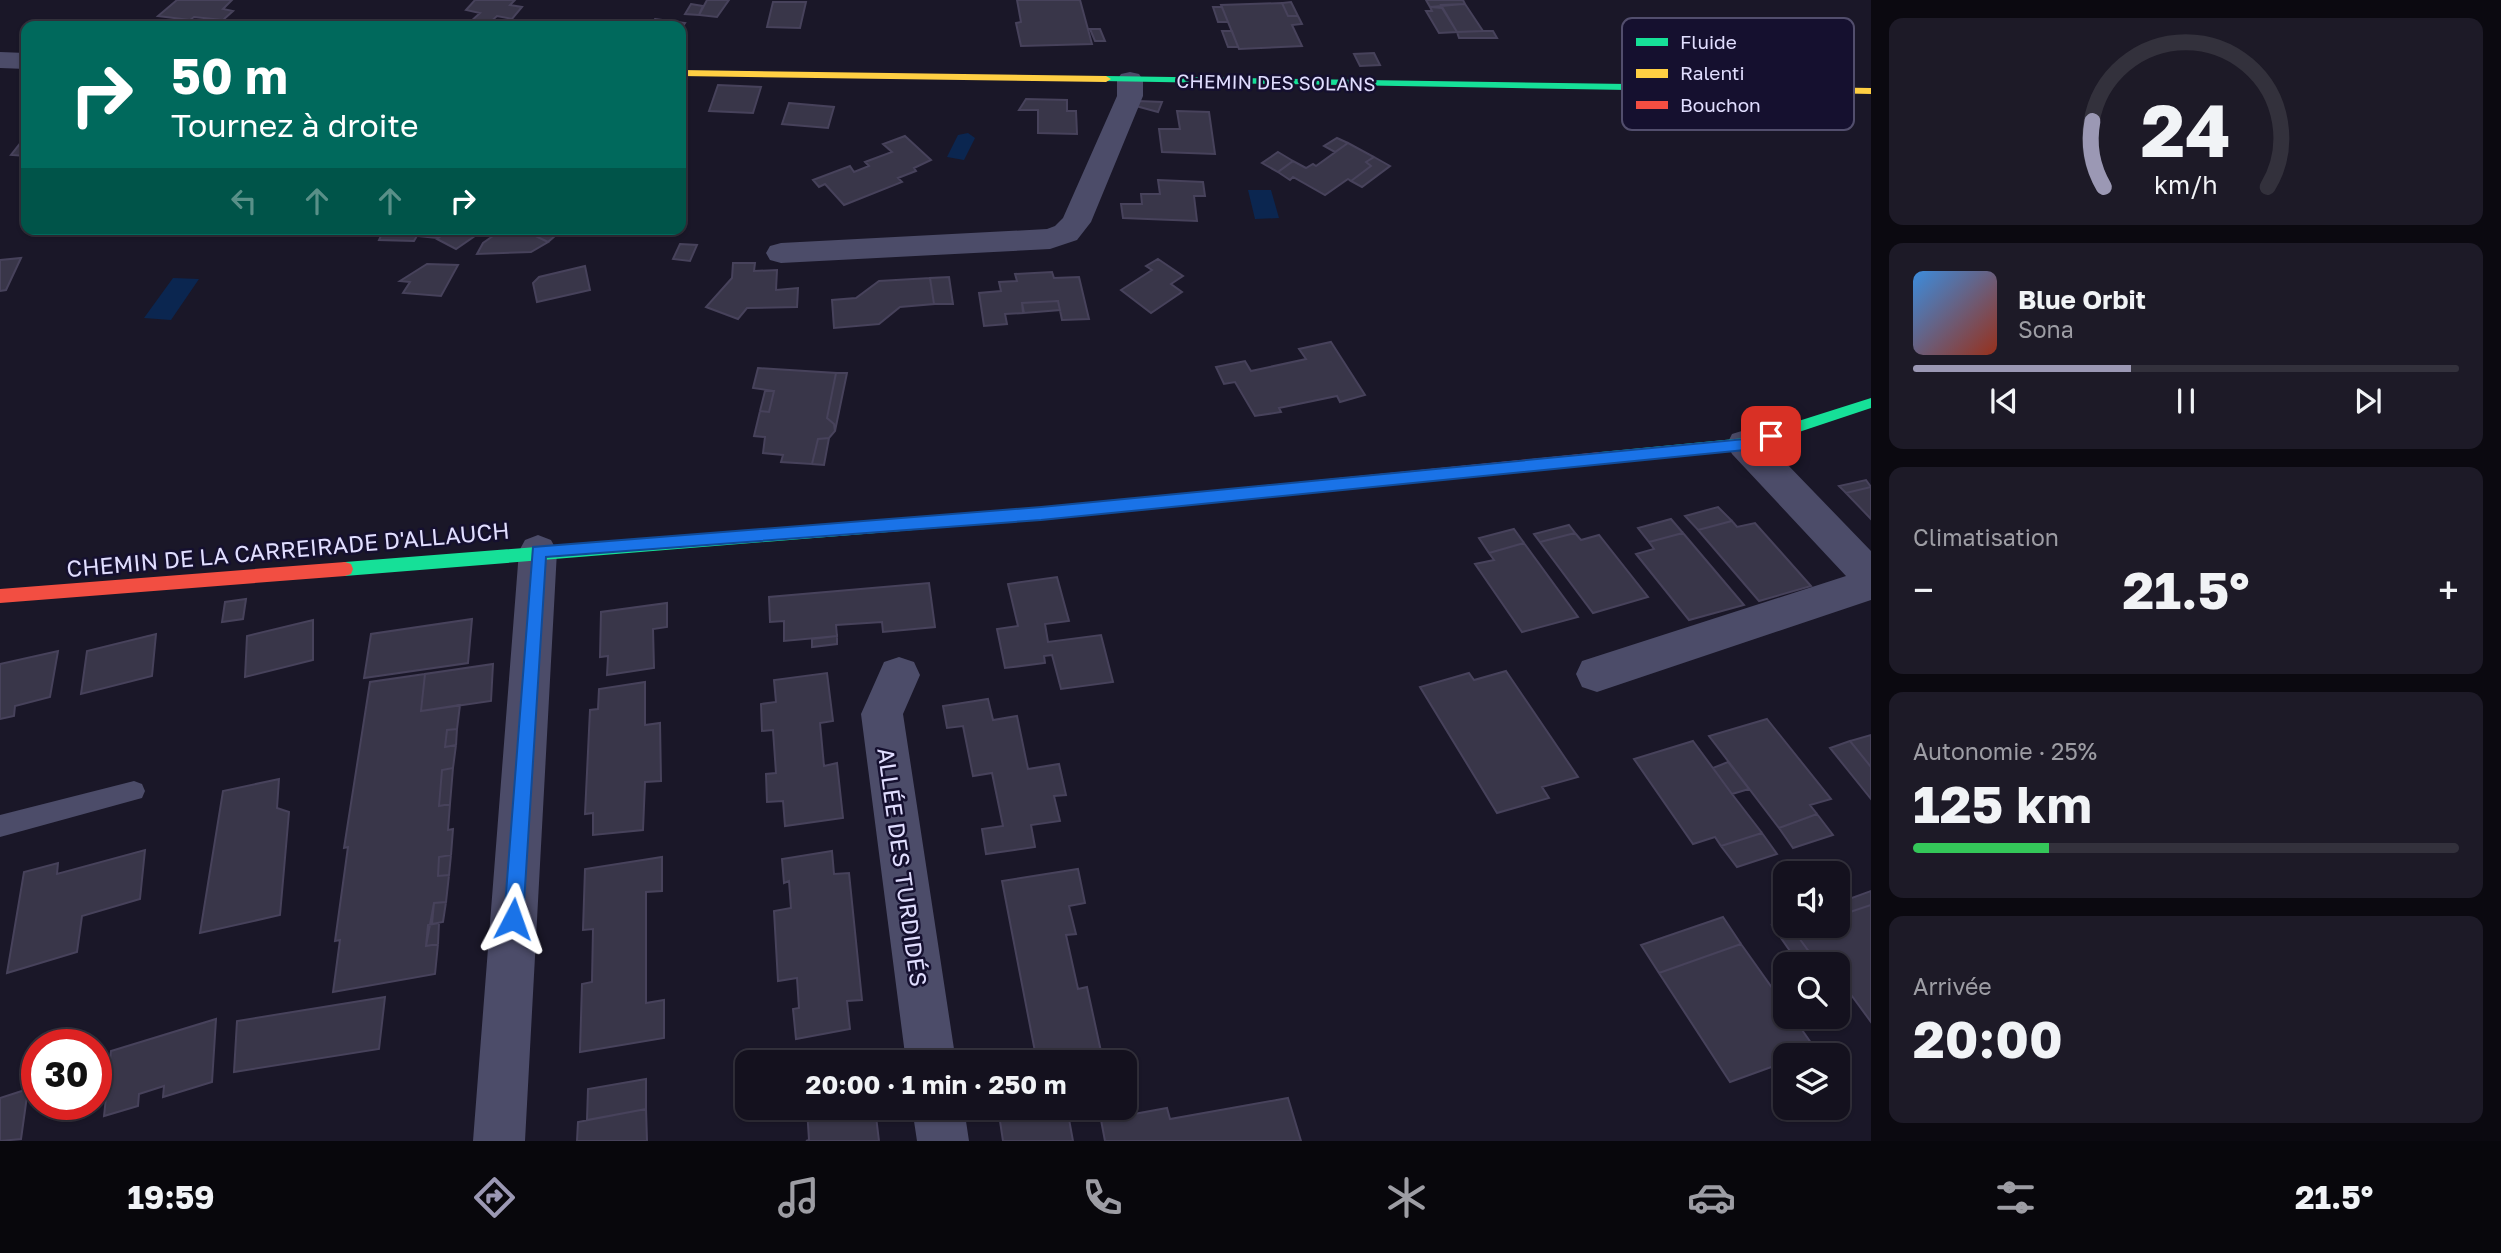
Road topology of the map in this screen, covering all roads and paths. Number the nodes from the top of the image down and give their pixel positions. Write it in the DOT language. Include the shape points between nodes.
graph roads {
  1 [pos="0,60"];
  2 [pos="21,61"];
  3 [pos="686,74"];
  4 [pos="1130,80"];
  5 [pos="1622,87"];
  6 [pos="781,253"];
  7 [pos="1871,403"];
  8 [pos="1745,444"];
  9 [pos="538,551"];
  10 [pos="1871,577"];
  11 [pos="1871,583"];
  12 [pos="0,596"];
  13 [pos="1597,674"];
  14 [pos="899,675"];
  15 [pos="134,790"];
  16 [pos="0,826"];
  17 [pos="930,1050"];
  18 [pos="940,1120"];
  19 [pos="499,1141"];
  20 [pos="943,1141"];
  1 -- 2 [label="street"];
  3 -- 4 [label="street, CHEMIN DES SOLANS"];
  4 -- 5 [label="street, CHEMIN DES SOLANS"];
  4 -- 6 [label="street" via="1130,96 1076,222 1066,233 1050,239"];
  7 -- 8 [label="street, CHEMIN DE LA CARREIRADE D'ALLAUCH"];
  8 -- 9 [label="street, CHEMIN DE LA CARREIRADE D'ALLAUCH" via="1055,512"];
  8 -- 10 [label="street"];
  9 -- 12 [label="street, CHEMIN DE LA CARREIRADE D'ALLAUCH"];
  9 -- 19 [label="street"];
  11 -- 13 [label="street"];
  14 -- 17 [label="street, ALLÉE DES TURDIDÉS" via="881,714"];
  15 -- 16 [label="lane"];
  18 -- 20 [label="street"];
}
